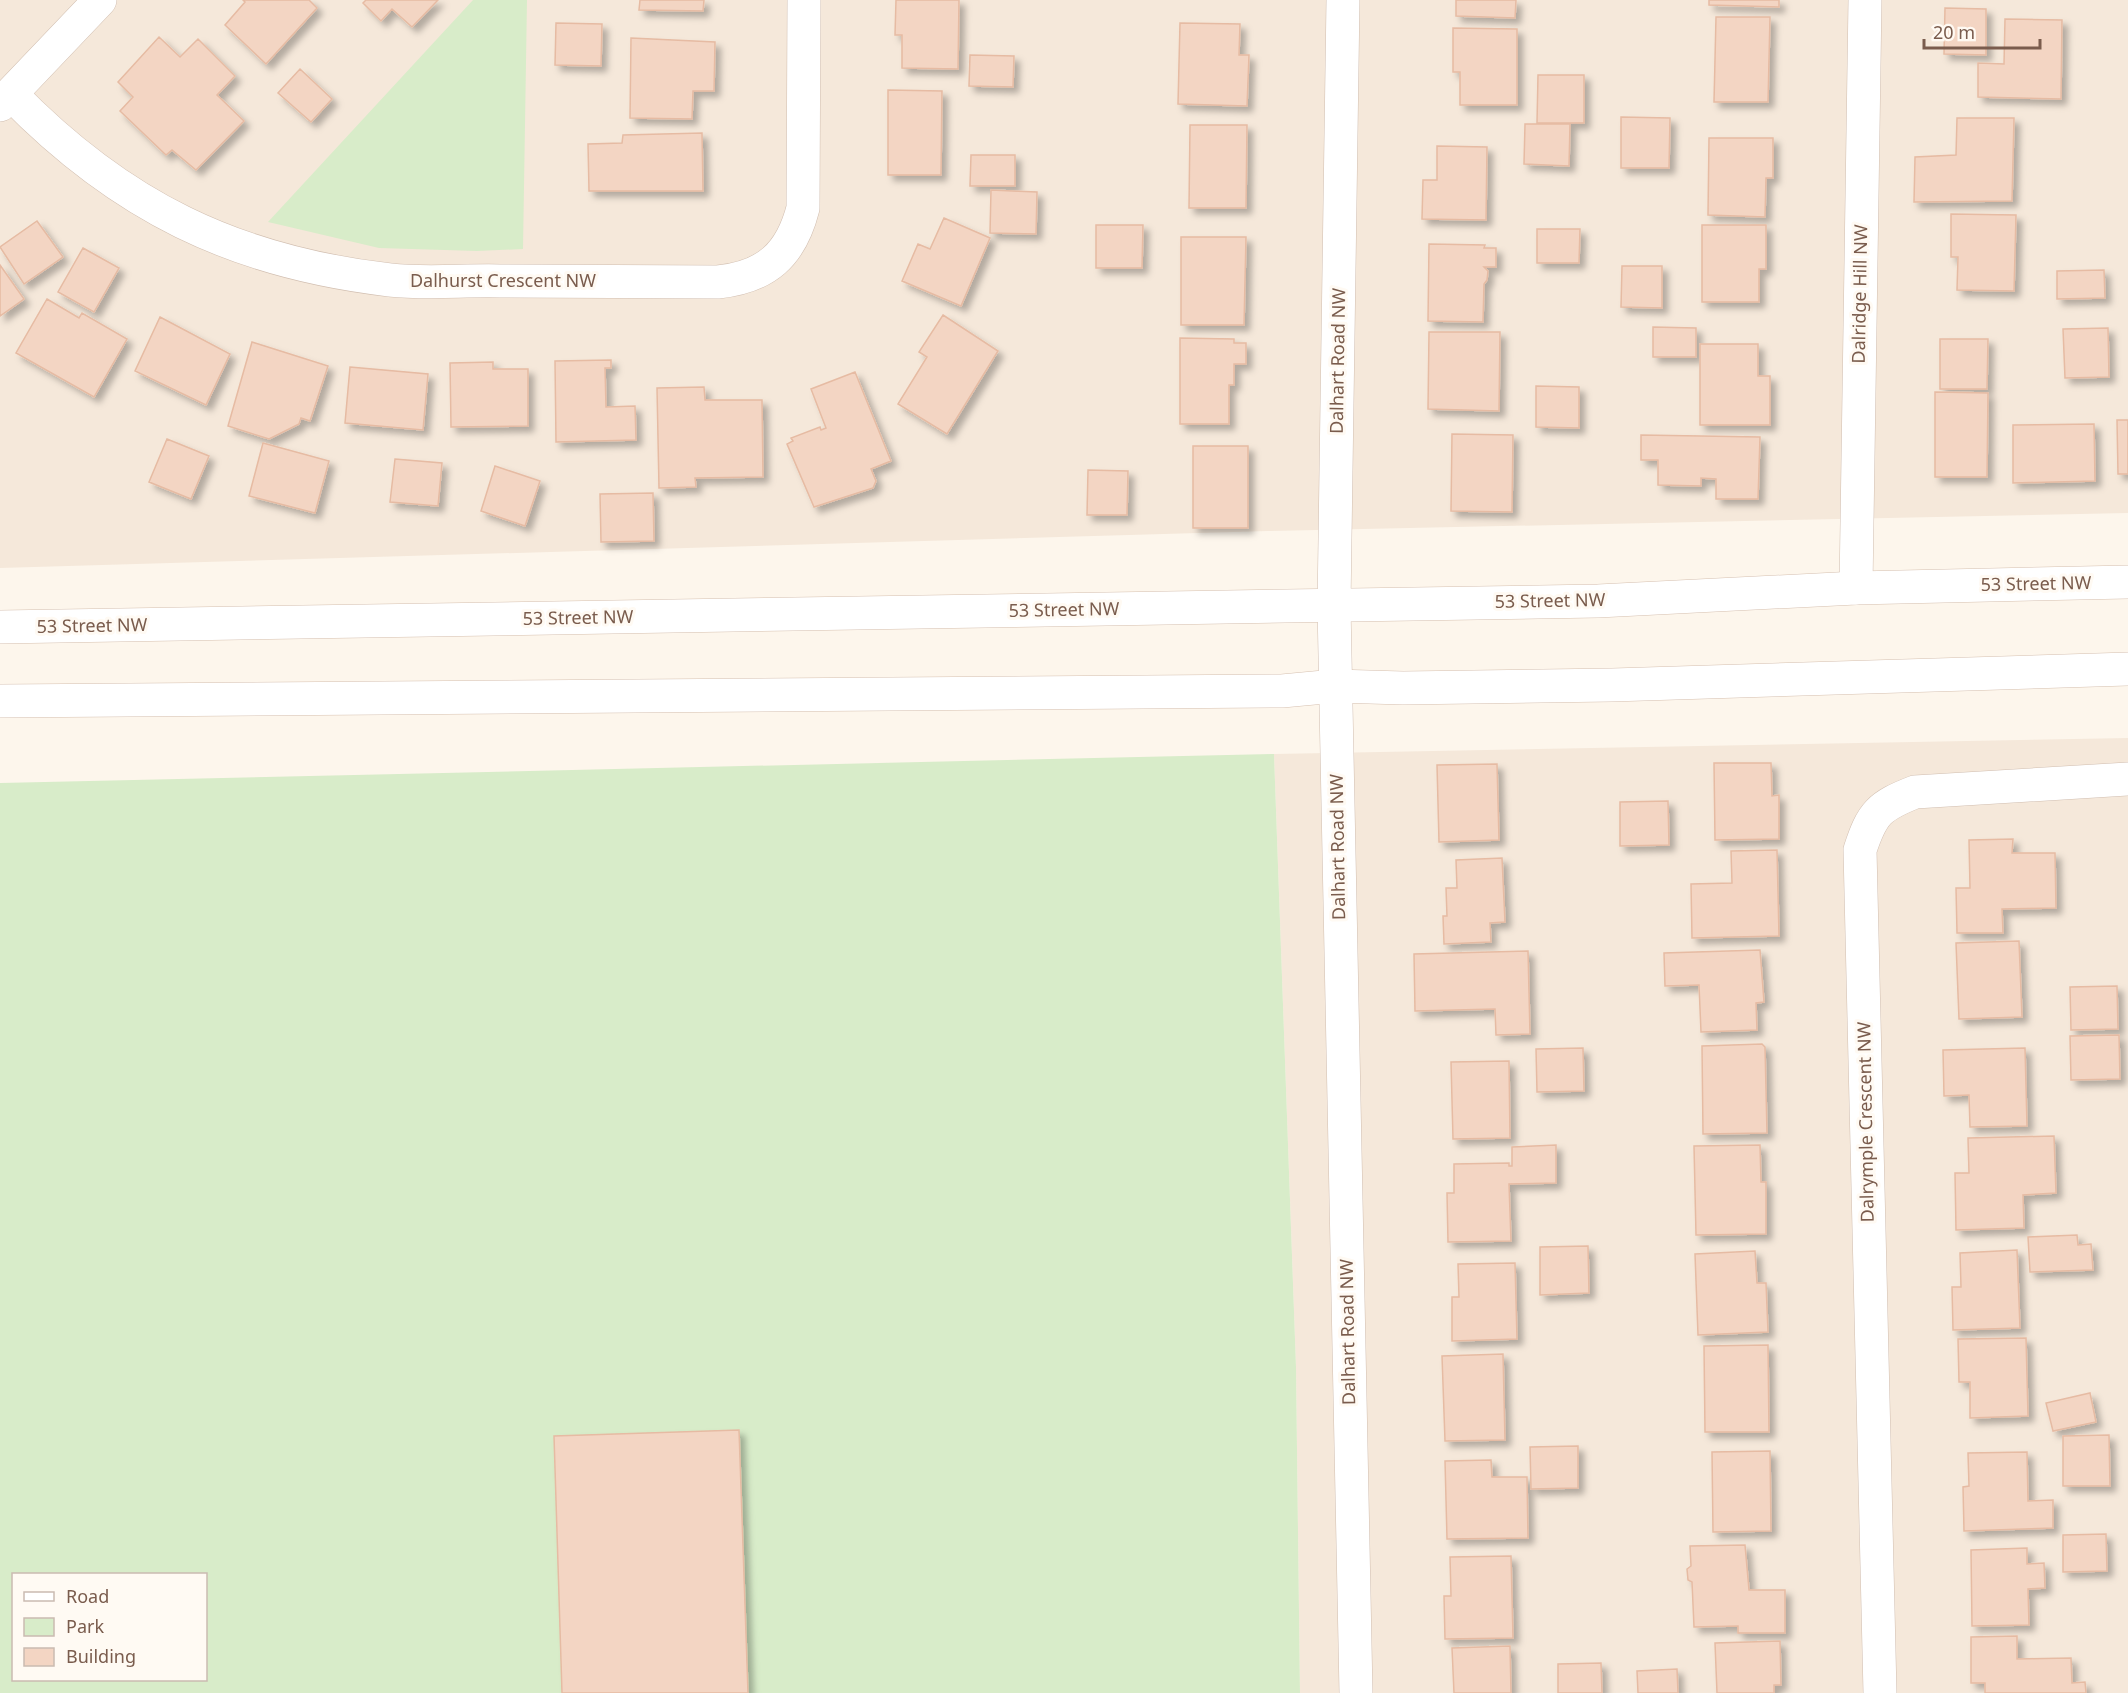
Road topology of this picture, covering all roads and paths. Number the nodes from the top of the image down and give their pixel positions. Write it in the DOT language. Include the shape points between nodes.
graph roads {
  1 [pos="100,0"];
  2 [pos="804,0"];
  3 [pos="1343,0"];
  4 [pos="1865,0"];
  5 [pos="5,99"];
  6 [pos="2128,582"];
  7 [pos="1856,588"];
  8 [pos="1334,606"];
  9 [pos="0,627"];
  10 [pos="2128,669"];
  11 [pos="1335,686"];
  12 [pos="0,701"];
  13 [pos="2128,779"];
  14 [pos="1356,1693"];
  15 [pos="1880,1693"];
  1 -- 5 [label="street"];
  2 -- 5 [label="street, Dalhurst Crescent NW" via="803,208 799,225 792,240 770,265 754,274 718,282 393,280 336,272 244,248 179,222 124,191"];
  3 -- 8 [label="street, Dalhart Road NW"];
  4 -- 7 [label="street, Dalridge Hill NW"];
  6 -- 7 [label="street, 53 Street NW"];
  7 -- 8 [label="street, 53 Street NW" via="1598,601"];
  8 -- 9 [label="street, 53 Street NW"];
  8 -- 11 [label="street, Dalhart Road NW"];
  10 -- 11 [label="street" via="1612,685"];
  11 -- 12 [label="street" via="1270,691"];
  11 -- 14 [label="street, Dalhart Road NW"];
  13 -- 15 [label="street, Dalrymple Crescent NW" via="1915,792 1889,802 1869,821 1860,850"];
}
